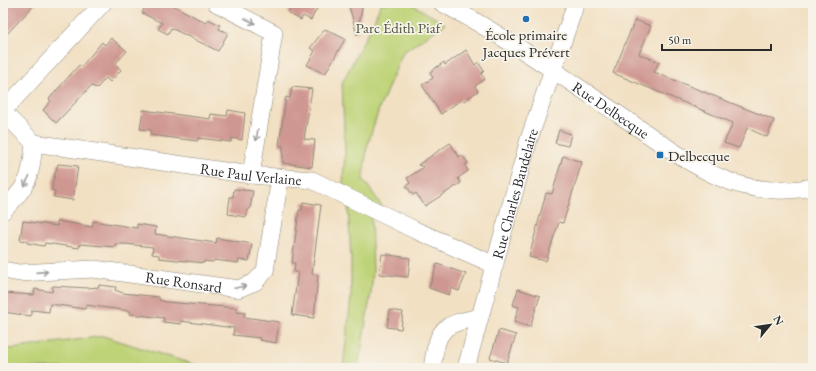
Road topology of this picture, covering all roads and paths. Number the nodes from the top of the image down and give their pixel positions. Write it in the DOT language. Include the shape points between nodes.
graph roads {
  1 [pos="103,3"];
  2 [pos="216,3"];
  3 [pos="442,3"];
  4 [pos="576,3"];
  5 [pos="553,71"];
  6 [pos="3,111"];
  7 [pos="34,143"];
  8 [pos="251,175"];
  9 [pos="280,178"];
  10 [pos="813,187"];
  11 [pos="3,211"];
  12 [pos="495,265"];
  13 [pos="3,270"];
  14 [pos="480,317"];
  15 [pos="432,368"];
  16 [pos="466,368"];
  1 -- 6 [label="street"];
  2 -- 8 [label="street, one-way" via="274,33"];
  3 -- 5 [label="street, Rue Delbecque" via="531,55"];
  4 -- 5 [label="street, Rue Charles Baudelaire"];
  5 -- 10 [label="street, Rue Delbecque" via="658,141 722,178 758,189 791,191"];
  5 -- 12 [label="street, Rue Charles Baudelaire" via="529,139"];
  6 -- 7 [label="street"];
  7 -- 8 [label="street, Rue Paul Verlaine"];
  7 -- 11 [label="street, one-way" via="31,175 22,191"];
  8 -- 9 [label="street, Rue Paul Verlaine"];
  9 -- 12 [label="street, Rue Paul Verlaine" via="312,180"];
  13 -- 9 [label="street, Rue Ronsard, one-way" via="19,273 94,269 238,289 255,282 265,271"];
  12 -- 14 [label="street, Rue Charles Baudelaire"];
  14 -- 15 [label="street" via="446,327 436,342"];
  14 -- 16 [label="street, Rue Charles Baudelaire"];
}
